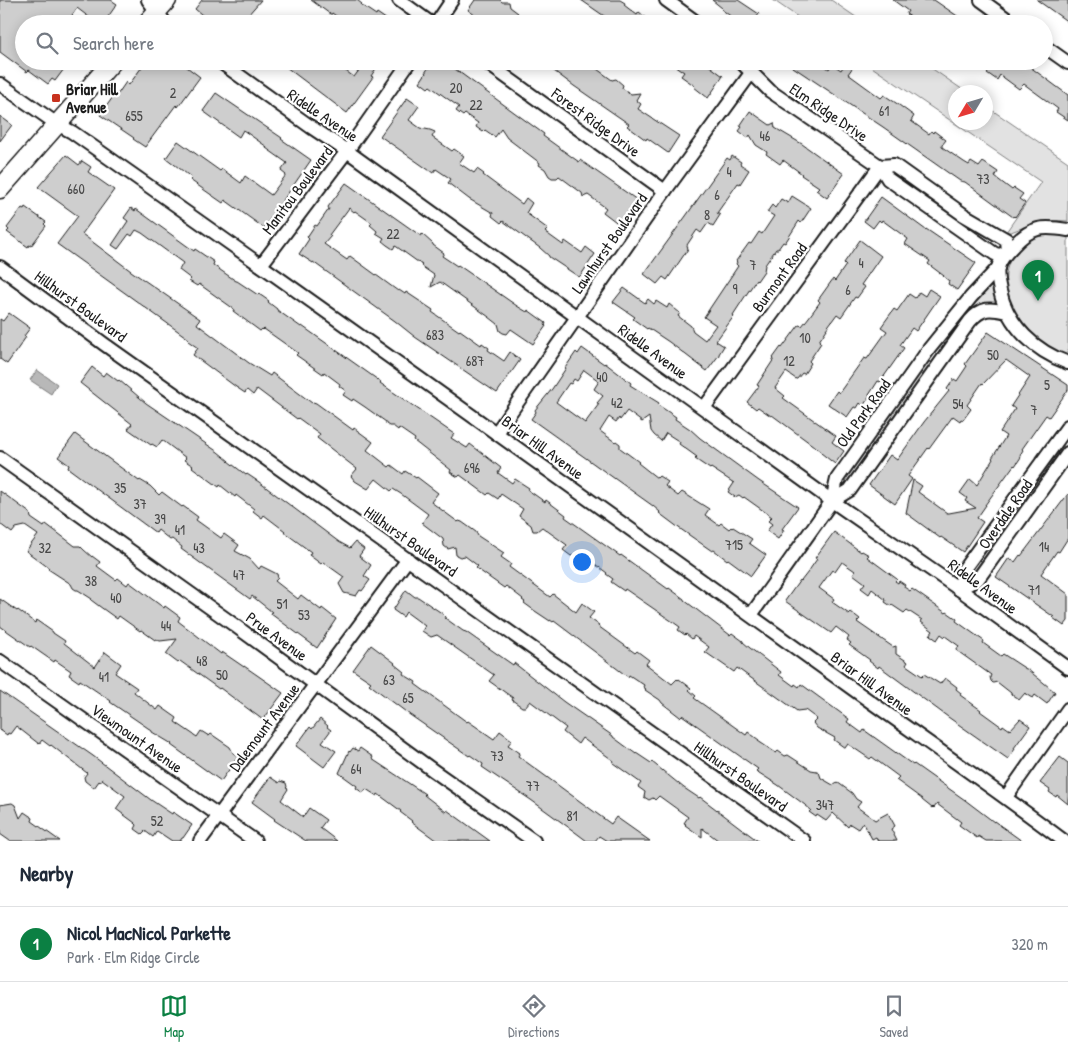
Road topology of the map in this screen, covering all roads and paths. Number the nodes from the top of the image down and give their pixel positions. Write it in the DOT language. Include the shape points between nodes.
graph roads {
  1 [pos="399,0"];
  2 [pos="452,0"];
  3 [pos="666,0"];
  4 [pos="981,0"];
  5 [pos="420,15"];
  6 [pos="442,15"];
  7 [pos="687,15"];
  8 [pos="1002,15"];
  9 [pos="1053,52"];
  10 [pos="1068,63"];
  11 [pos="105,70"];
  12 [pos="232,70"];
  13 [pos="404,70"];
  14 [pos="497,70"];
  15 [pos="748,70"];
  16 [pos="751,73"];
  17 [pos="0,84"];
  18 [pos="57,124"];
  19 [pos="347,151"];
  20 [pos="880,166"];
  21 [pos="0,189"];
  22 [pos="665,191"];
  23 [pos="964,215"];
  24 [pos="956,226"];
  25 [pos="1068,230"];
  26 [pos="1008,251"];
  27 [pos="261,265"];
  28 [pos="0,267"];
  29 [pos="998,268"];
  30 [pos="1007,312"];
  31 [pos="578,316"];
  32 [pos="930,349"];
  33 [pos="943,358"];
  34 [pos="1068,363"];
  35 [pos="704,408"];
  36 [pos="1068,426"];
  37 [pos="496,433"];
  38 [pos="1068,453"];
  39 [pos="0,458"];
  40 [pos="1039,466"];
  41 [pos="1052,476"];
  42 [pos="832,501"];
  43 [pos="408,559"];
  44 [pos="959,588"];
  45 [pos="751,615"];
  46 [pos="0,661"];
  47 [pos="1068,668"];
  48 [pos="316,685"];
  49 [pos="1068,709"];
  50 [pos="1006,798"];
  51 [pos="219,815"];
  52 [pos="200,841"];
  53 [pos="255,841"];
  54 [pos="534,841"];
  55 [pos="804,841"];
  56 [pos="1064,841"];
  1 -- 5 [label="street"];
  2 -- 6 [label="street"];
  3 -- 7 [label="street"];
  4 -- 8 [label="street"];
  9 -- 10 [label="street"];
  11 -- 18 [label="main road"];
  12 -- 19 [label="street, Ridelle Avenue"];
  13 -- 19 [label="street, Manitou Boulevard"];
  14 -- 22 [label="street, Forest Ridge Drive"];
  15 -- 16 [label="street, Elm Ridge Drive"];
  16 -- 20 [label="street, Elm Ridge Drive" via="770,91"];
  16 -- 22 [label="street, Lawnhurst Boulevard"];
  17 -- 18 [label="street, Briar Hill Avenue"];
  18 -- 21 [label="main road"];
  18 -- 27 [label="street, Briar Hill Avenue"];
  19 -- 27 [label="street, Manitou Boulevard"];
  19 -- 31 [label="street, Ridelle Avenue"];
  20 -- 23 [label="street, Elm Ridge Drive" via="894,165"];
  20 -- 24 [label="street, Elm Ridge Drive" via="888,179"];
  20 -- 35 [label="street, Burmont Road"];
  22 -- 31 [label="street, Lawnhurst Boulevard"];
  23 -- 24 [label="street"];
  23 -- 26 [label="street, Elm Ridge Drive" via="1006,240"];
  24 -- 26 [label="street, Elm Ridge Drive" via="995,254"];
  25 -- 26 [label="street, Old Park Road" via="1044,227 1032,231"];
  26 -- 29 [label="street, Old Park Road"];
  27 -- 37 [label="street, Briar Hill Avenue"];
  28 -- 43 [label="street, Hillhurst Boulevard"];
  29 -- 30 [label="street"];
  29 -- 32 [label="street, Old Park Road"];
  30 -- 33 [label="street, Old Park Road" via="992,309 975,315"];
  30 -- 34 [label="street" via="1035,346"];
  31 -- 35 [label="street, Ridelle Avenue"];
  31 -- 37 [label="street, Lawnhurst Boulevard"];
  32 -- 33 [label="street"];
  32 -- 42 [label="street, Old Park Road" via="837,479"];
  33 -- 42 [label="street, Old Park Road" via="850,490"];
  35 -- 42 [label="street, Ridelle Avenue"];
  36 -- 40 [label="street, Overdale Road"];
  37 -- 45 [label="street, Briar Hill Avenue"];
  38 -- 41 [label="street, Overdale Road"];
  39 -- 48 [label="street, Prue Avenue"];
  40 -- 41 [label="street, Overdale Road"];
  40 -- 44 [label="street, Overdale Road" via="964,569"];
  41 -- 44 [label="street, Overdale Road" via="978,580"];
  42 -- 44 [label="street, Ridelle Avenue"];
  42 -- 45 [label="street, Old Park Road"];
  43 -- 48 [label="street, Dalemount Avenue"];
  43 -- 55 [label="street, Hillhurst Boulevard"];
  44 -- 47 [label="street, Ridelle Avenue"];
  45 -- 50 [label="street, Briar Hill Avenue"];
  46 -- 51 [label="street, Viewmount Avenue"];
  48 -- 51 [label="street, Dalemount Avenue"];
  48 -- 54 [label="street, Prue Avenue"];
  49 -- 50 [label="street"];
  50 -- 56 [label="street, Briar Hill Avenue"];
  51 -- 52 [label="street, Dalemount Avenue"];
  51 -- 53 [label="street, Viewmount Avenue"];
}
